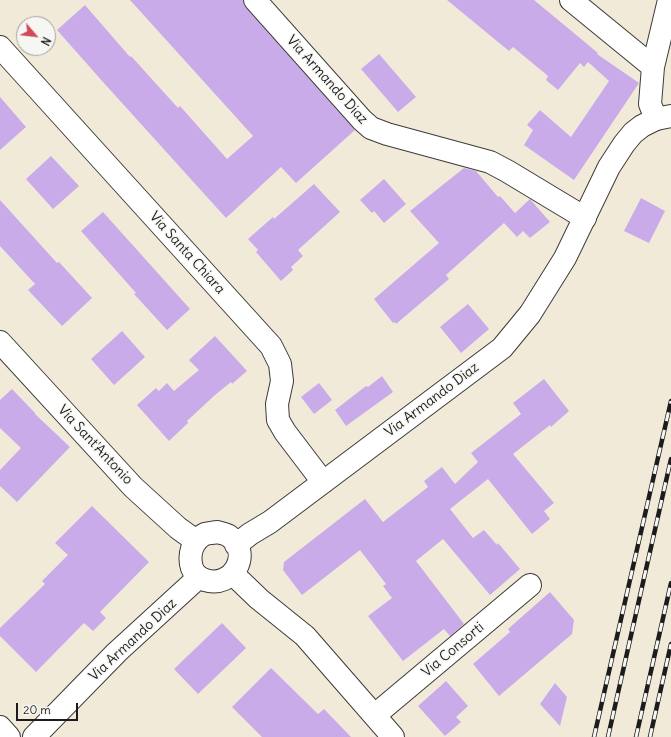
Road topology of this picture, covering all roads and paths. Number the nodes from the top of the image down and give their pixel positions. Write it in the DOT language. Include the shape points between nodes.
graph roads {
  1 [pos="255,0"];
  2 [pos="571,0"];
  3 [pos="669,0"];
  4 [pos="0,47"];
  5 [pos="653,67"];
  6 [pos="664,117"];
  7 [pos="585,218"];
  8 [pos="0,342"];
  9 [pos="323,482"];
  10 [pos="196,541"];
  11 [pos="236,544"];
  12 [pos="233,574"];
  13 [pos="199,577"];
  14 [pos="530,585"];
  15 [pos="375,715"];
  16 [pos="0,727"];
  17 [pos="9,737"];
  18 [pos="34,737"];
  19 [pos="393,737"];
  1 -- 7 [label="street, Via Armando Diaz" via="351,109 371,128 490,162"];
  2 -- 5 [label="street"];
  3 -- 5 [label="street, Via Armando Diaz"];
  4 -- 9 [label="street, Via Santa Chiara" via="271,346 280,364 282,381 277,404 278,420"];
  5 -- 6 [label="street, Via Armando Diaz" via="650,104"];
  6 -- 7 [label="street, Via Armando Diaz" via="642,126 624,144 609,167"];
  7 -- 9 [label="street, Via Armando Diaz" via="530,314 502,348"];
  8 -- 10 [label="street, Via Sant'Antonio" via="133,487"];
  9 -- 11 [label="street, Via Armando Diaz"];
  10 -- 11 [label="street" via="205,534 217,532 228,536"];
  10 -- 13 [label="street" via="191,552 191,564 193,572"];
  11 -- 12 [label="street" via="240,554"];
  12 -- 13 [label="street" via="225,580 215,582"];
  12 -- 15 [label="street" via="305,636"];
  13 -- 18 [label="street, Via Armando Diaz" via="117,652"];
  14 -- 15 [label="street, Via Consorti"];
  15 -- 19 [label="street"];
  16 -- 17 [label="street"];
}
